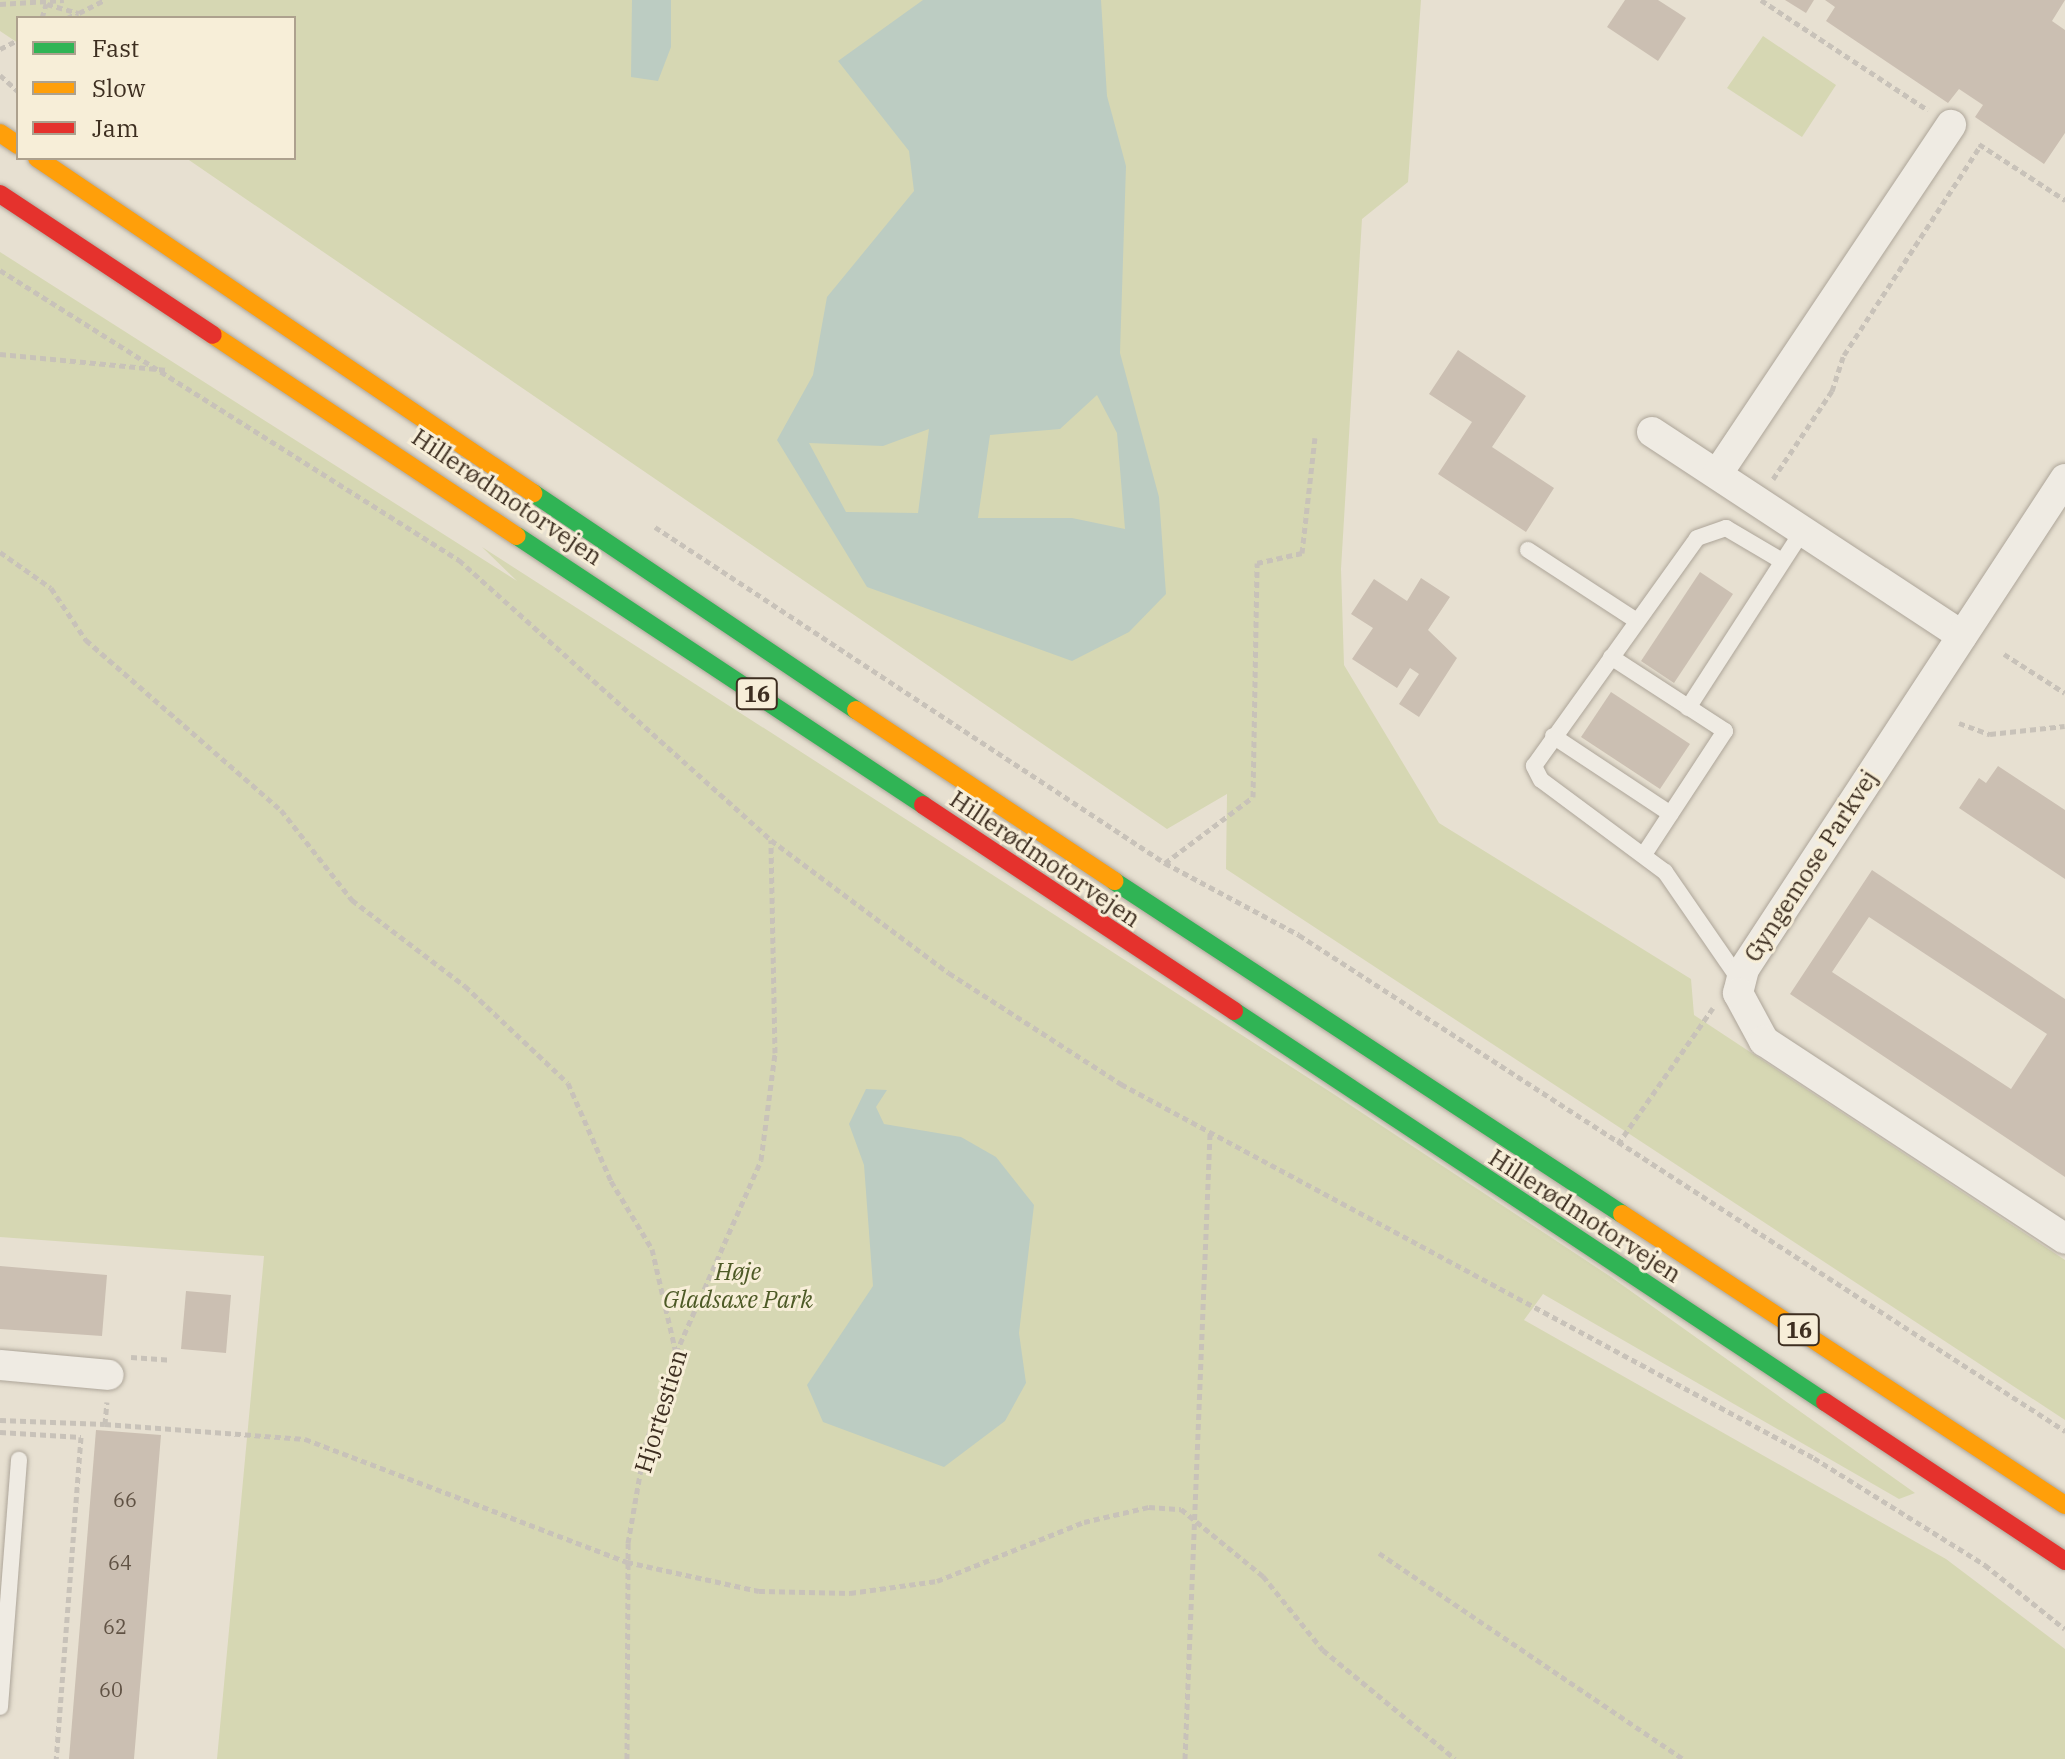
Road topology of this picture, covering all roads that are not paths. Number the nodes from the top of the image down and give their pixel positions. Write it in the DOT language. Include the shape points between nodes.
graph roads {
  1 [pos="1951,125"];
  2 [pos="40,160"];
  3 [pos="0,194"];
  4 [pos="1652,432"];
  5 [pos="1718,473"];
  6 [pos="2065,479"];
  7 [pos="1803,530"];
  8 [pos="1528,550"];
  9 [pos="1782,561"];
  10 [pos="1637,621"];
  11 [pos="1962,636"];
  12 [pos="1611,657"];
  13 [pos="1688,708"];
  14 [pos="1553,736"];
  15 [pos="1671,814"];
  16 [pos="1645,853"];
  17 [pos="1739,988"];
  18 [pos="1534,1156"];
  19 [pos="2065,1239"];
  20 [pos="0,1365"];
  21 [pos="109,1375"];
  22 [pos="1912,1378"];
  23 [pos="1816,1397"];
  24 [pos="19,1460"];
  25 [pos="2065,1505"];
  26 [pos="2019,1557"];
  27 [pos="2065,1561"];
  28 [pos="0,1707"];
  1 -- 5 [label="street"];
  2 -- 18 [label="highway, Hillerødmotorvejen / 16"];
  3 -- 23 [label="highway, Hillerødmotorvejen / 16"];
  4 -- 5 [label="street"];
  5 -- 7 [label="street"];
  6 -- 11 [label="street, Gyngemose Parkvej"];
  7 -- 9 [label="lane"];
  7 -- 11 [label="street"];
  8 -- 10 [label="lane"];
  9 -- 10 [label="lane" via="1726,528 1705,532"];
  9 -- 13 [label="lane"];
  10 -- 12 [label="lane"];
  11 -- 17 [label="street, Gyngemose Parkvej"];
  12 -- 13 [label="lane"];
  12 -- 14 [label="lane"];
  13 -- 15 [label="lane" via="1725,731"];
  14 -- 15 [label="lane"];
  14 -- 16 [label="lane" via="1536,760 1537,776"];
  15 -- 16 [label="lane"];
  16 -- 17 [label="lane"];
  17 -- 19 [label="street, Gyngemose Parkvej" via="1764,1041"];
  18 -- 22 [label="highway"];
  18 -- 25 [label="highway, Hillerødmotorvejen / 16"];
  20 -- 21 [label="street"];
  23 -- 26 [label="highway"];
  23 -- 27 [label="highway, Hillerødmotorvejen / 16"];
  24 -- 28 [label="lane"];
}
